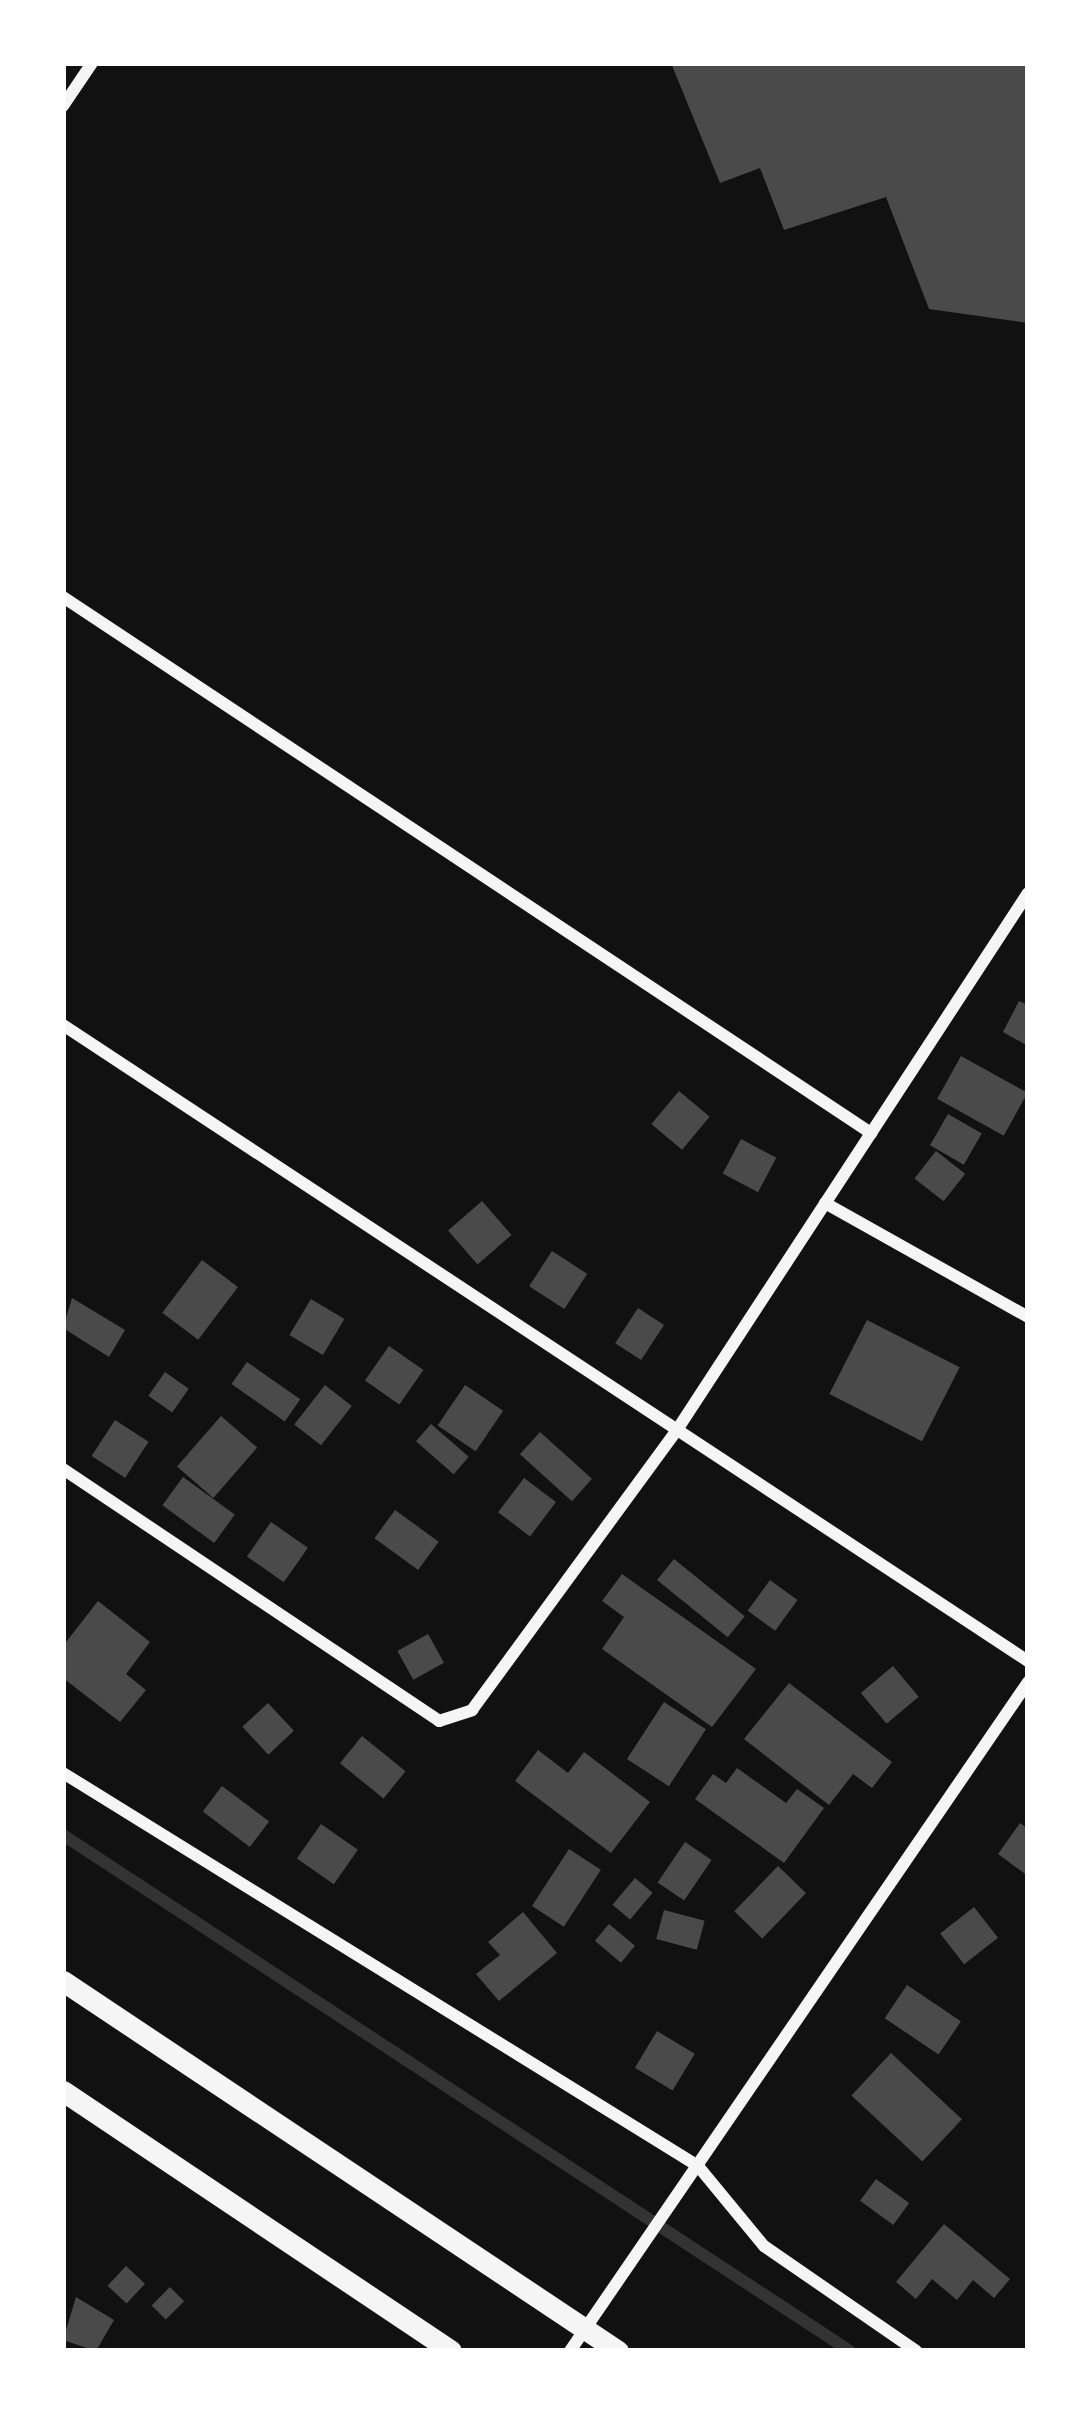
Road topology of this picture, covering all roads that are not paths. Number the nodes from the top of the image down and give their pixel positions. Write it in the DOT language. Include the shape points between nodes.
graph roads {
  1 [pos="92,63"];
  2 [pos="63,106"];
  3 [pos="63,596"];
  4 [pos="1028,893"];
  5 [pos="63,1025"];
  6 [pos="871,1133"];
  7 [pos="825,1203"];
  8 [pos="1028,1316"];
  9 [pos="675,1433"];
  10 [pos="63,1468"];
  11 [pos="1028,1661"];
  12 [pos="1028,1682"];
  13 [pos="63,1773"];
  14 [pos="63,1981"];
  15 [pos="63,2091"];
  16 [pos="698,2165"];
  17 [pos="584,2328"];
  18 [pos="451,2351"];
  19 [pos="570,2351"];
  20 [pos="618,2351"];
  21 [pos="916,2351"];
  1 -- 2 [label="street"];
  3 -- 6 [label="street"];
  4 -- 6 [label="street"];
  5 -- 9 [label="street"];
  6 -- 7 [label="street"];
  7 -- 8 [label="street"];
  7 -- 9 [label="street"];
  9 -- 10 [label="street" via="489,1697 440,1721"];
  9 -- 11 [label="street"];
  12 -- 16 [label="street"];
  13 -- 16 [label="street"];
  14 -- 17 [label="street"];
  15 -- 18 [label="street"];
  16 -- 17 [label="street"];
  16 -- 21 [label="street" via="764,2246"];
  17 -- 19 [label="street"];
  17 -- 20 [label="street"];
}
